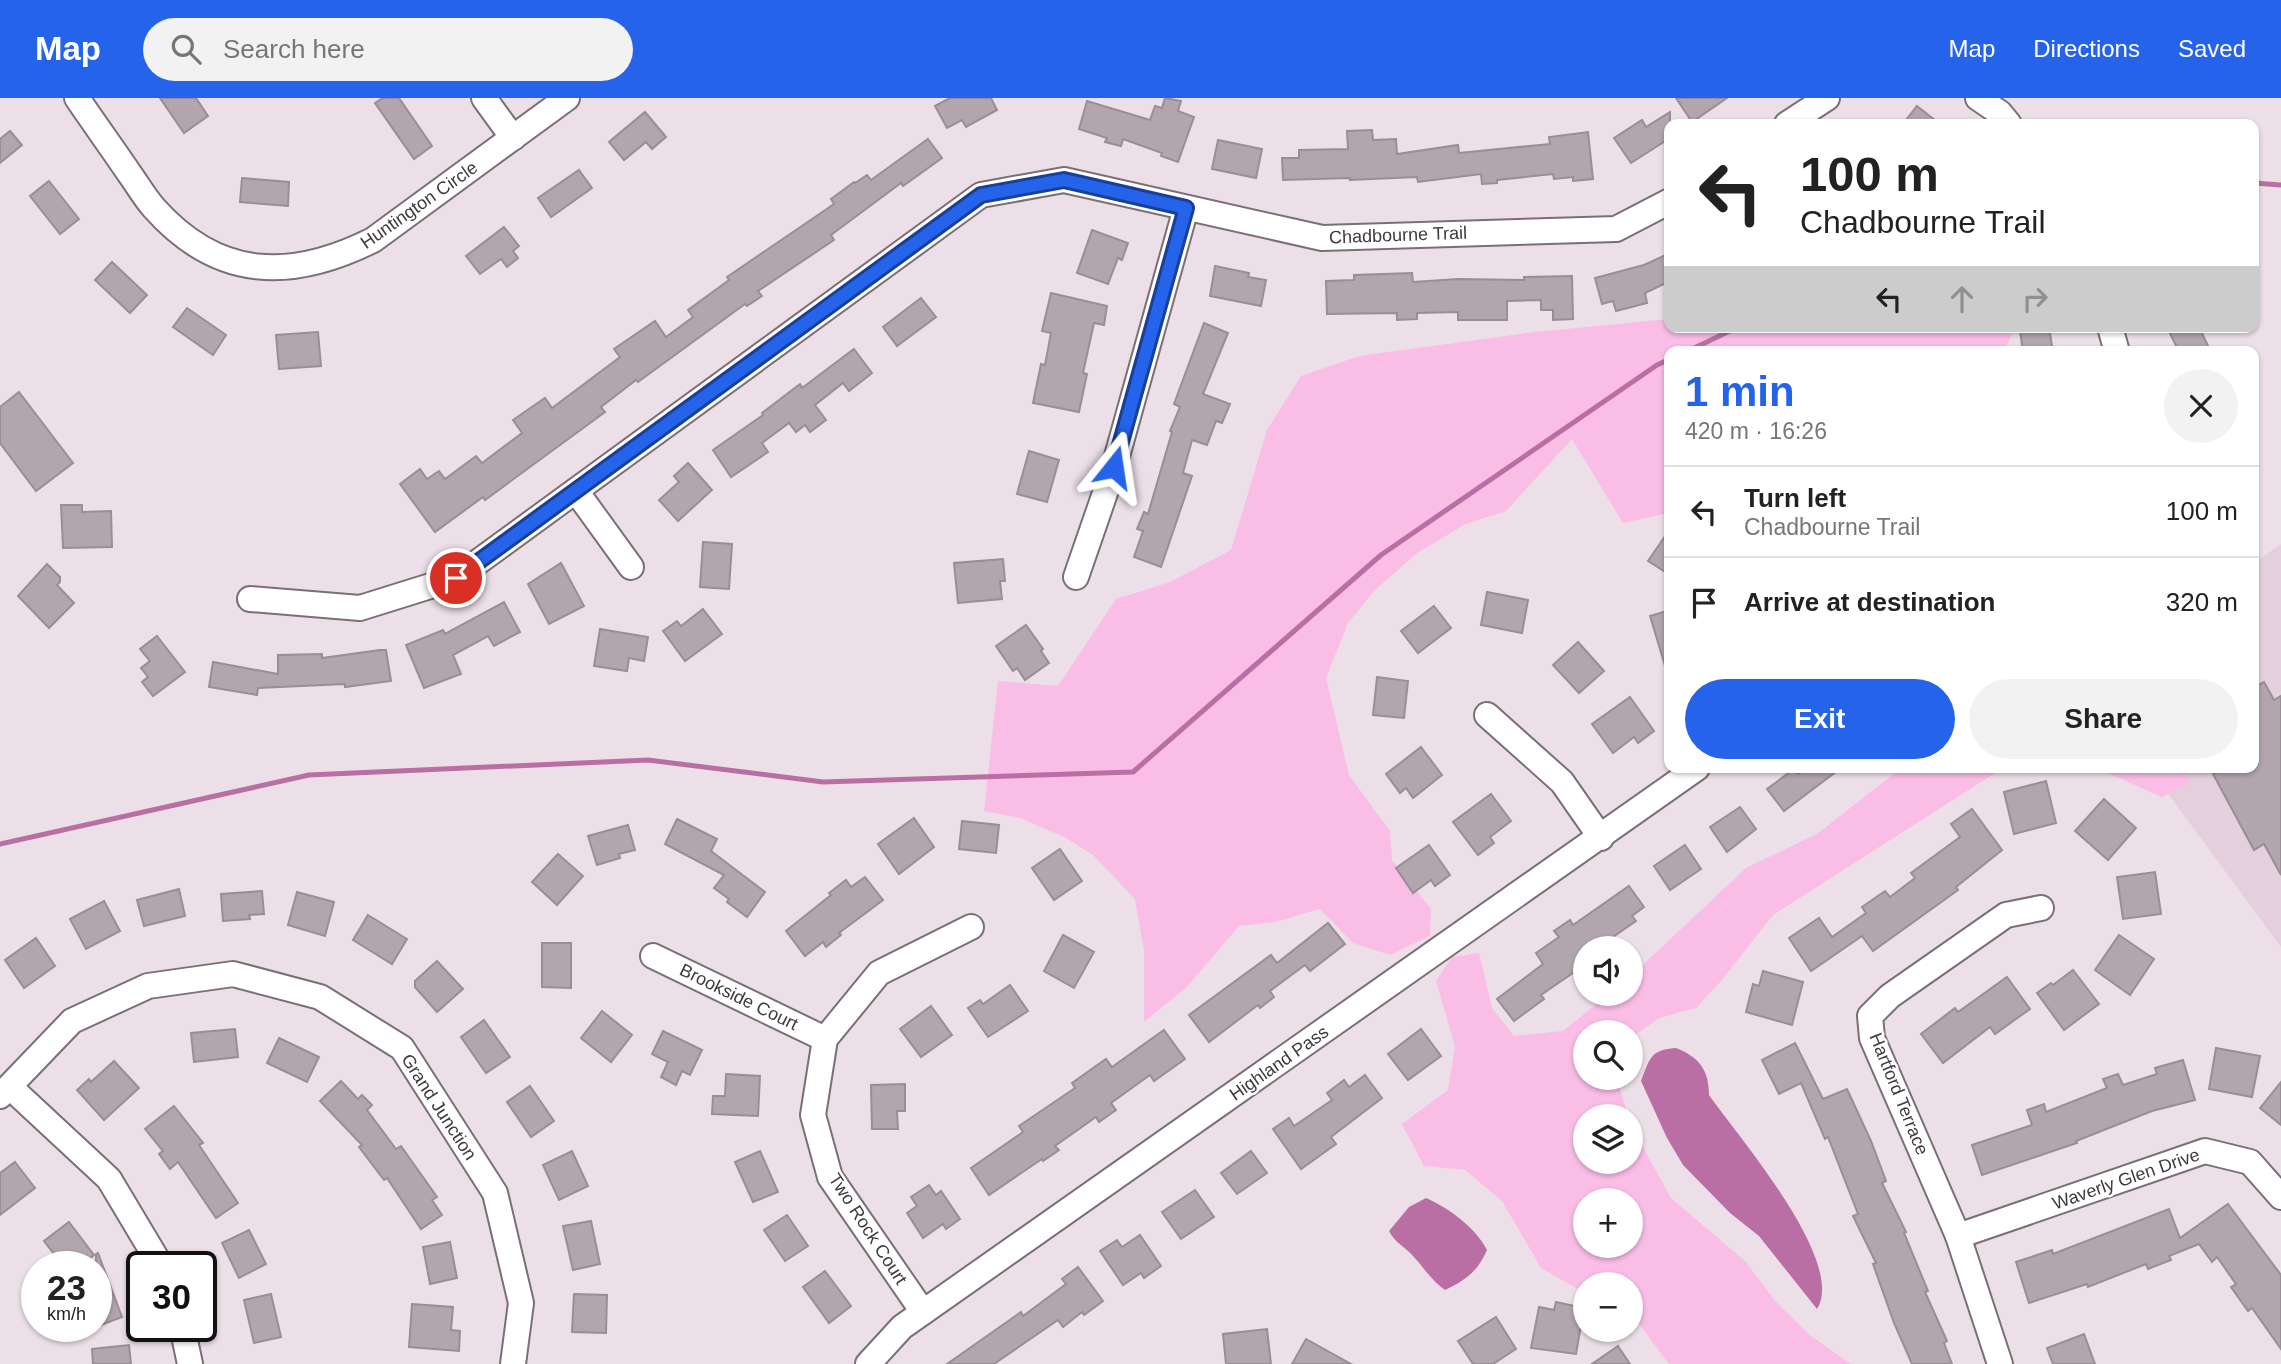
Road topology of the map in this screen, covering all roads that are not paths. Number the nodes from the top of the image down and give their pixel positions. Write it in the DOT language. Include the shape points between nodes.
graph roads {
  1 [pos="77,98"];
  2 [pos="484,98"];
  3 [pos="567,98"];
  4 [pos="1827,98"];
  5 [pos="1978,98"];
  6 [pos="1795,119"];
  7 [pos="2005,119"];
  8 [pos="513,138"];
  9 [pos="1664,204"];
  10 [pos="1186,208"];
  11 [pos="576,491"];
  12 [pos="631,567"];
  13 [pos="1076,577"];
  14 [pos="250,599"];
  15 [pos="1487,716"];
  16 [pos="1690,773"];
  17 [pos="1601,838"];
  18 [pos="2041,908"];
  19 [pos="971,927"];
  20 [pos="653,956"];
  21 [pos="825,1039"];
  22 [pos="5,1092"];
  23 [pos="2281,1197"];
  24 [pos="1958,1236"];
  25 [pos="153,1251"];
  26 [pos="923,1312"];
  27 [pos="185,1342"];
  28 [pos="190,1364"];
  29 [pos="513,1364"];
  30 [pos="868,1364"];
  31 [pos="2000,1364"];
  1 -- 8 [label="street, Huntington Circle" via="154,208 198,248 220,258 269,268 347,253 373,240"];
  2 -- 8 [label="street"];
  3 -- 8 [label="street, Huntington Circle"];
  4 -- 6 [label="street"];
  5 -- 7 [label="street"];
  9 -- 10 [label="street, Chadbourne Trail" via="1616,229 1322,238"];
  10 -- 11 [label="street, Chadbourne Trail" via="1064,180 981,195"];
  10 -- 13 [label="street" via="1114,467"];
  11 -- 12 [label="street"];
  11 -- 14 [label="street, Chadbourne Trail" via="456,578 360,608"];
  15 -- 17 [label="street" via="1562,782"];
  16 -- 17 [label="street, Highland Pass"];
  17 -- 26 [label="street, Highland Pass"];
  18 -- 24 [label="street, Hartford Terrace" via="2006,915 1890,996 1870,1016 1872,1038"];
  19 -- 21 [label="street" via="879,973"];
  20 -- 21 [label="street, Brookside Court"];
  21 -- 26 [label="street, Two Rock Court" via="813,1115 830,1177"];
  22 -- 25 [label="street" via="109,1179"];
  22 -- 29 [label="street, Grand Junction" via="72,1021 148,986 233,974 320,997 402,1048 495,1193 521,1303"];
  23 -- 24 [label="street, Waverly Glen Drive" via="2250,1162 2205,1151"];
  24 -- 31 [label="street, Hartford Terrace"];
  26 -- 30 [label="street, Highland Pass" via="901,1327"];
  27 -- 28 [label="street"];
}
